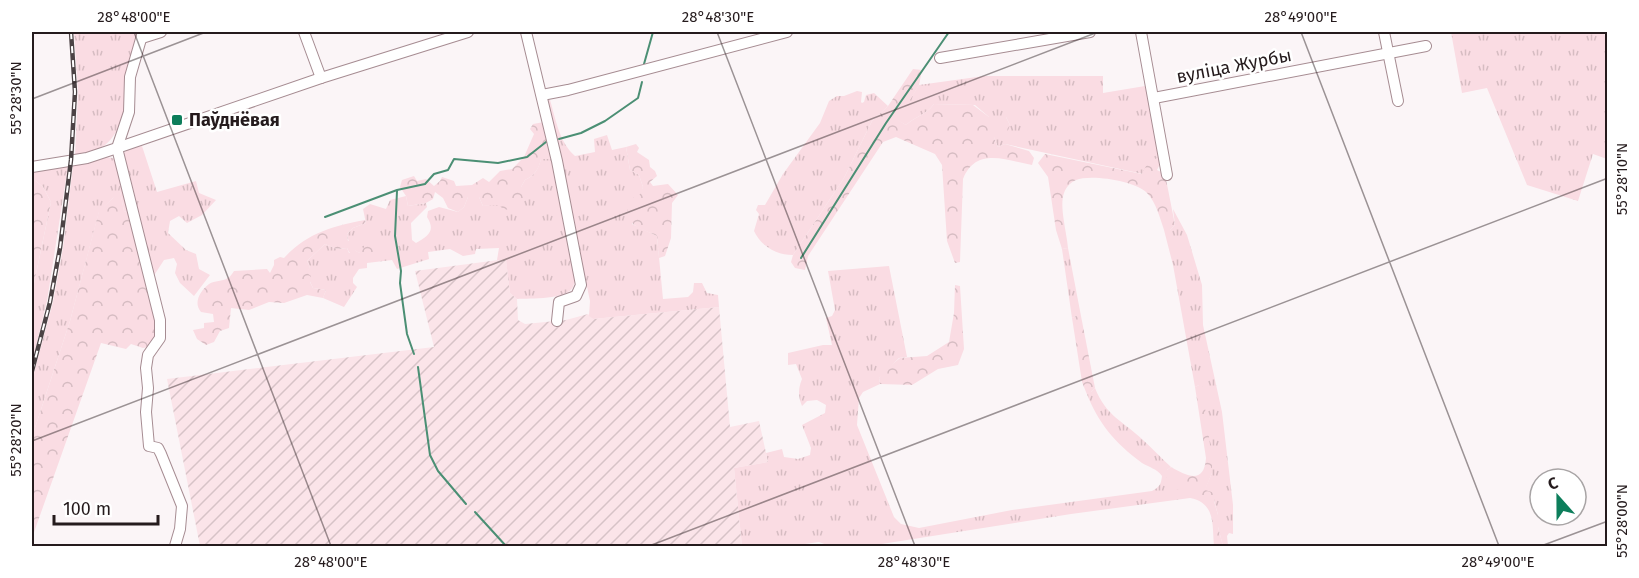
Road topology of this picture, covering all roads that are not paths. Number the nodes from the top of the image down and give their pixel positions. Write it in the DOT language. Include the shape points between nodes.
graph roads {
  1 [pos="161,32"];
  2 [pos="304,32"];
  3 [pos="468,32"];
  4 [pos="526,32"];
  5 [pos="787,32"];
  6 [pos="1090,32"];
  7 [pos="1141,32"];
  8 [pos="1384,32"];
  9 [pos="143,35"];
  10 [pos="1426,46"];
  11 [pos="1388,53"];
  12 [pos="940,58"];
  13 [pos="321,78"];
  14 [pos="542,94"];
  15 [pos="1154,98"];
  16 [pos="1398,101"];
  17 [pos="117,148"];
  18 [pos="32,167"];
  19 [pos="1167,175"];
  20 [pos="557,321"];
  21 [pos="175,546"];
  1 -- 9 [label="street"];
  2 -- 13 [label="street"];
  3 -- 13 [label="street"];
  4 -- 14 [label="street"];
  5 -- 14 [label="street"];
  6 -- 12 [label="street"];
  7 -- 15 [label="street"];
  8 -- 11 [label="street"];
  9 -- 17 [label="street" via="130,77 129,112"];
  10 -- 11 [label="street, вуліца Журбы"];
  11 -- 15 [label="street, вуліца Журбы"];
  11 -- 16 [label="street"];
  13 -- 17 [label="street"];
  14 -- 20 [label="street" via="581,285 576,296 559,302"];
  15 -- 19 [label="street"];
  17 -- 18 [label="street" via="87,158"];
  17 -- 21 [label="street" via="160,320 160,338 148,355 146,411 150,446 158,448 182,506"];
}
